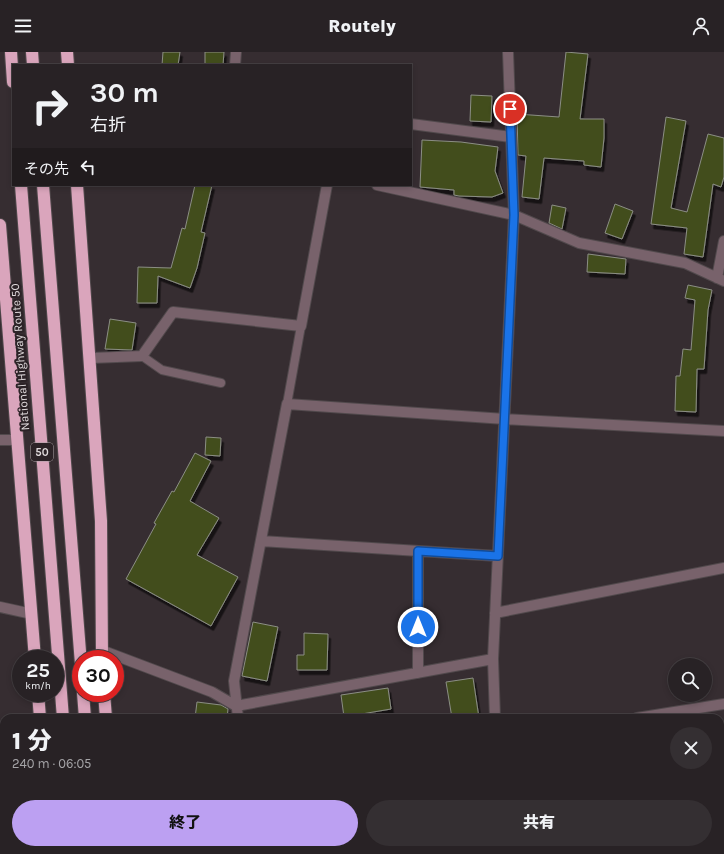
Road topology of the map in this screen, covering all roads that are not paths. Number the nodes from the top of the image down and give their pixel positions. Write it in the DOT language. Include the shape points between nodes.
graph roads {
  1 [pos="11,52"];
  2 [pos="32,52"];
  3 [pos="67,52"];
  4 [pos="236,52"];
  5 [pos="508,52"];
  6 [pos="33,64"];
  7 [pos="68,64"];
  8 [pos="235,64"];
  9 [pos="12,67"];
  10 [pos="412,124"];
  11 [pos="511,137"];
  12 [pos="21,186"];
  13 [pos="43,186"];
  14 [pos="77,186"];
  15 [pos="327,186"];
  16 [pos="382,186"];
  17 [pos="514,215"];
  18 [pos="0,225"];
  19 [pos="724,241"];
  20 [pos="721,279"];
  21 [pos="301,326"];
  22 [pos="142,356"];
  23 [pos="91,358"];
  24 [pos="221,383"];
  25 [pos="287,404"];
  26 [pos="505,419"];
  27 [pos="724,431"];
  28 [pos="0,440"];
  29 [pos="18,440"];
  30 [pos="261,541"];
  31 [pos="418,551"];
  32 [pos="498,556"];
  33 [pos="724,568"];
  34 [pos="0,607"];
  35 [pos="495,613"];
  36 [pos="32,614"];
  37 [pos="35,650"];
  38 [pos="80,650"];
  39 [pos="101,650"];
  40 [pos="493,659"];
  41 [pos="124,663"];
  42 [pos="418,673"];
  43 [pos="39,702"];
  44 [pos="84,702"];
  45 [pos="105,702"];
  46 [pos="724,704"];
  47 [pos="236,706"];
  48 [pos="40,714"];
  49 [pos="63,714"];
  50 [pos="85,714"];
  51 [pos="106,714"];
  52 [pos="237,714"];
  53 [pos="495,714"];
  54 [pos="662,714"];
  1 -- 9 [label="highway"];
  2 -- 6 [label="highway"];
  3 -- 7 [label="highway"];
  4 -- 8 [label="street"];
  5 -- 11 [label="street"];
  10 -- 11 [label="street"];
  11 -- 17 [label="street"];
  12 -- 49 [label="highway, National Highway Route 50 / 50"];
  13 -- 38 [label="highway, 50"];
  14 -- 23 [label="highway"];
  15 -- 21 [label="street"];
  16 -- 17 [label="street"];
  17 -- 20 [label="street" via="579,243 685,263"];
  17 -- 26 [label="street"];
  18 -- 29 [label="highway"];
  19 -- 20 [label="street"];
  21 -- 22 [label="street" via="173,312"];
  21 -- 25 [label="lane"];
  22 -- 23 [label="street"];
  22 -- 24 [label="lane" via="162,370"];
  23 -- 39 [label="highway" via="101,521"];
  25 -- 26 [label="street"];
  25 -- 30 [label="street"];
  26 -- 27 [label="street"];
  26 -- 32 [label="street"];
  28 -- 29 [label="street"];
  29 -- 36 [label="highway"];
  30 -- 31 [label="street"];
  30 -- 47 [label="street" via="234,681"];
  31 -- 32 [label="street"];
  31 -- 42 [label="street"];
  32 -- 35 [label="street"];
  33 -- 35 [label="street"];
  34 -- 36 [label="street"];
  35 -- 40 [label="street"];
  36 -- 37 [label="highway"];
  40 -- 42 [label="street"];
  40 -- 53 [label="street"];
  41 -- 47 [label="street" via="212,692"];
  42 -- 47 [label="street"];
  43 -- 48 [label="highway"];
  44 -- 50 [label="highway"];
  45 -- 51 [label="highway"];
  46 -- 54 [label="street"];
  47 -- 52 [label="street"];
}
